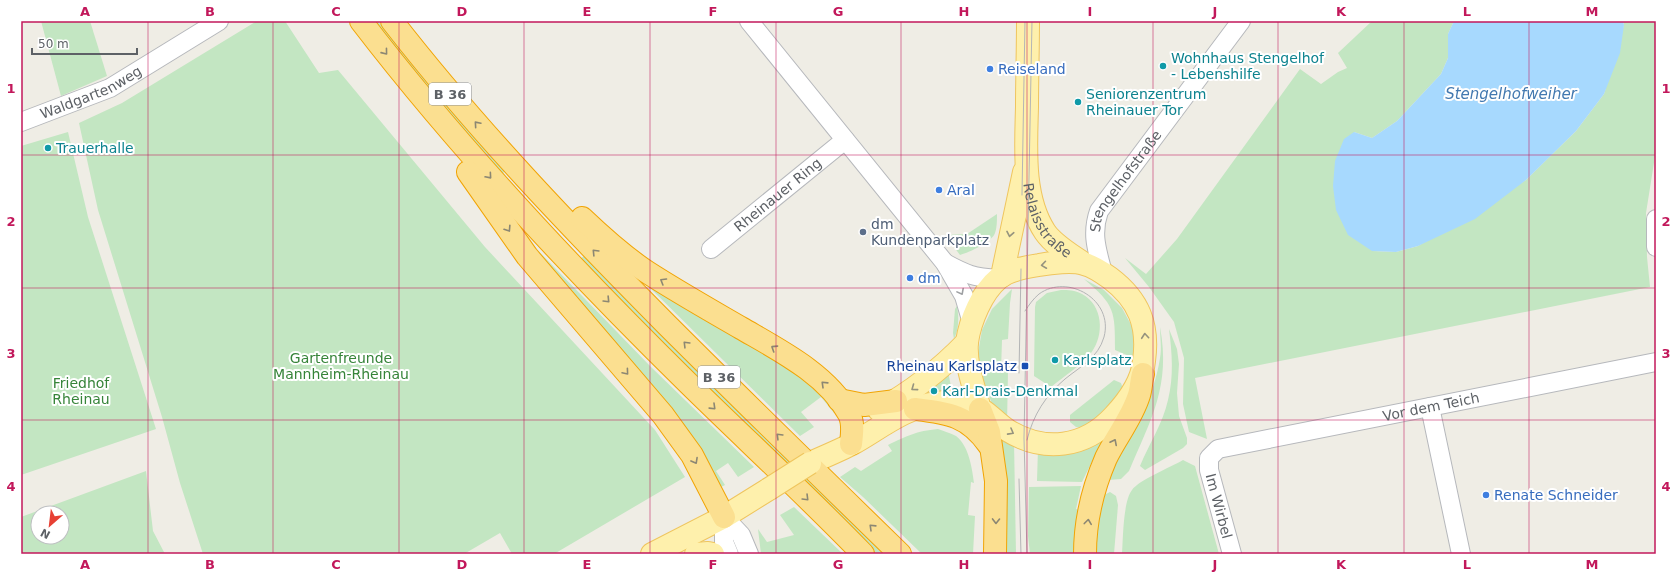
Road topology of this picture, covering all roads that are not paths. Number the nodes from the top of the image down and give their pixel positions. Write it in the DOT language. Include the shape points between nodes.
graph roads {
  1 [pos="219,21"];
  2 [pos="361,21"];
  3 [pos="392,21"];
  4 [pos="749,21"];
  5 [pos="1028,21"];
  6 [pos="1241,21"];
  7 [pos="21,122"];
  8 [pos="454,136"];
  9 [pos="845,140"];
  10 [pos="1026,167"];
  11 [pos="542,197"];
  12 [pos="1656,219"];
  13 [pos="1656,247"];
  14 [pos="711,249"];
  15 [pos="944,263"];
  16 [pos="1083,263"];
  17 [pos="1103,273"];
  18 [pos="1000,278"];
  19 [pos="964,341"];
  20 [pos="1656,362"];
  21 [pos="1142,374"];
  22 [pos="840,400"];
  23 [pos="906,405"];
  24 [pos="1430,408"];
  25 [pos="980,409"];
  26 [pos="848,434"];
  27 [pos="992,449"];
  28 [pos="1209,458"];
  29 [pos="724,517"];
  30 [pos="995,552"];
  31 [pos="652,554"];
  32 [pos="677,554"];
  33 [pos="696,554"];
  34 [pos="713,554"];
  35 [pos="729,554"];
  36 [pos="749,554"];
  37 [pos="863,554"];
  38 [pos="900,554"];
  39 [pos="1085,554"];
  40 [pos="1232,554"];
  41 [pos="1461,554"];
  1 -- 7 [label="street, Waldgartenweg" via="110,88"];
  2 -- 8 [label="highway, B 36, one-way"];
  11 -- 3 [label="highway, B 36, one-way" via="451,94"];
  4 -- 9 [label="street"];
  5 -- 10 [label="main road, Relaisstraße"];
  6 -- 17 [label="street, Stengelhofstraße" via="1099,211 1095,223 1095,236"];
  8 -- 29 [label="highway, one-way" via="463,165 521,248 663,415 692,455"];
  8 -- 37 [label="highway, B 36, one-way" via="545,236 656,350"];
  9 -- 14 [label="street, Rheinauer Ring"];
  9 -- 15 [label="street"];
  10 -- 16 [label="main road, Relaisstraße" via="1040,224 1054,242"];
  10 -- 18 [label="main road, Relaisstraße, one-way"];
  22 -- 11 [label="highway, one-way" via="807,369 648,272 608,243 580,216"];
  38 -- 11 [label="highway, B 36, one-way" via="688,347"];
  12 -- 13 [label="street"];
  15 -- 18 [label="street" via="967,275"];
  15 -- 19 [label="street, one-way" via="964,296"];
  16 -- 17 [label="main road"];
  16 -- 18 [label="main road, one-way" via="1026,267"];
  21 -- 17 [label="main road, one-way" via="1146,348 1144,322 1131,297"];
  18 -- 19 [label="main road" via="983,300"];
  19 -- 23 [label="main road, one-way"];
  19 -- 25 [label="main road"];
  20 -- 24 [label="street, Vor dem Teich"];
  25 -- 21 [label="main road, one-way" via="1007,430 1027,440 1052,445 1069,444 1091,435 1107,423 1124,406"];
  39 -- 21 [label="highway, one-way" via="1088,517 1096,485 1116,438 1133,410 1139,395"];
  22 -- 23 [label="highway" via="864,405"];
  22 -- 26 [label="highway" via="850,416"];
  23 -- 25 [label="main road" via="962,402"];
  23 -- 26 [label="main road" via="882,425"];
  23 -- 27 [label="highway" via="952,414 963,419 980,433"];
  24 -- 28 [label="street, Vor dem Teich" via="1218,449"];
  24 -- 41 [label="street"];
  25 -- 27 [label="highway" via="989,432"];
  26 -- 29 [label="main road, bridge"];
  27 -- 30 [label="highway, one-way" via="996,487"];
  28 -- 40 [label="street, Im Wirbel" via="1209,470"];
  29 -- 31 [label="main road"];
  29 -- 32 [label="main road"];
  29 -- 35 [label="street" via="724,542"];
  29 -- 36 [label="street" via="741,535"];
  33 -- 34 [label="main road"];
}
